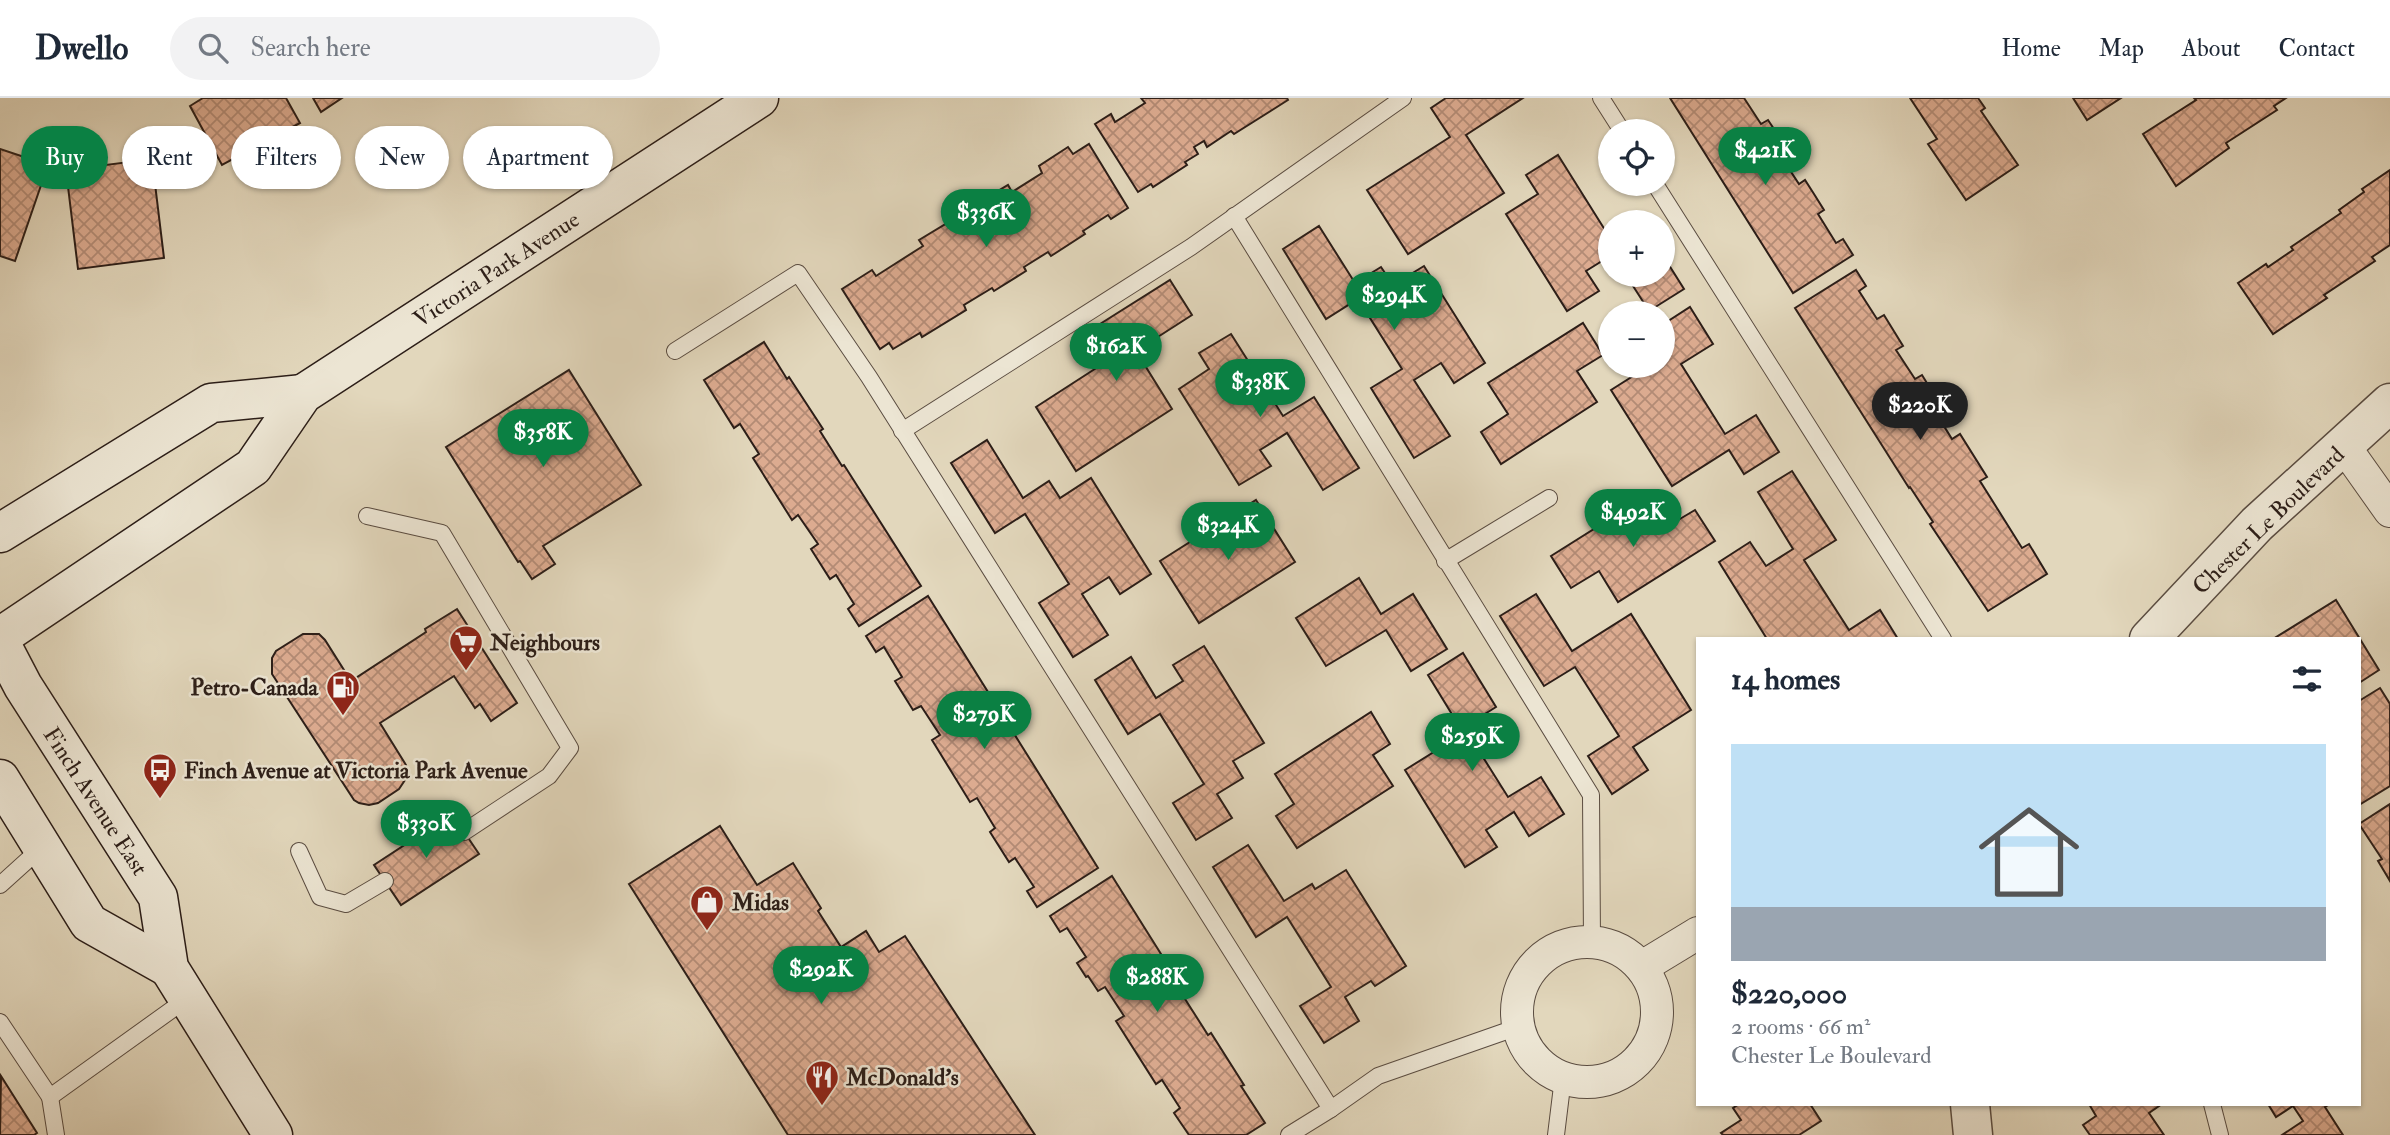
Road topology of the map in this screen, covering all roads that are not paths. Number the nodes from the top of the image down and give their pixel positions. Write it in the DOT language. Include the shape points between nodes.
graph roads {
  1 [pos="759,98"];
  2 [pos="1403,98"];
  3 [pos="1601,98"];
  4 [pos="1614,119"];
  5 [pos="1663,196"];
  6 [pos="1234,216"];
  7 [pos="675,351"];
  8 [pos="303,394"];
  9 [pos="2390,403"];
  10 [pos="902,431"];
  11 [pos="2344,446"];
  12 [pos="1549,498"];
  13 [pos="2390,511"];
  14 [pos="367,516"];
  15 [pos="0,533"];
  16 [pos="1445,561"];
  17 [pos="0,636"];
  18 [pos="1942,637"];
  19 [pos="2151,637"];
  20 [pos="0,642"];
  21 [pos="0,779"];
  22 [pos="464,832"];
  23 [pos="41,848"];
  24 [pos="299,851"];
  25 [pos="385,881"];
  26 [pos="0,886"];
  27 [pos="1696,934"];
  28 [pos="1592,941"];
  29 [pos="1642,967"];
  30 [pos="179,983"];
  31 [pos="0,1022"];
  32 [pos="1518,1027"];
  33 [pos="1563,1078"];
  34 [pos="50,1097"];
  35 [pos="1970,1106"];
  36 [pos="2213,1106"];
  37 [pos="1331,1109"];
  38 [pos="56,1135"];
  39 [pos="273,1135"];
  40 [pos="1289,1135"];
  41 [pos="1556,1135"];
  42 [pos="1973,1135"];
  43 [pos="2220,1135"];
  1 -- 8 [label="main road, Victoria Park Avenue"];
  2 -- 6 [label="lane"];
  3 -- 4 [label="lane"];
  5 -- 18 [label="lane"];
  6 -- 10 [label="lane"];
  6 -- 16 [label="lane"];
  7 -- 10 [label="lane" via="798,273"];
  8 -- 15 [label="main road, Victoria Park Avenue" via="211,403"];
  8 -- 17 [label="main road, Victoria Park Avenue" via="253,467"];
  9 -- 11 [label="main road, Chester Le Boulevard"];
  10 -- 37 [label="lane"];
  11 -- 13 [label="street"];
  11 -- 19 [label="main road, Chester Le Boulevard" via="2257,524"];
  12 -- 16 [label="lane"];
  14 -- 22 [label="lane" via="442,533 570,748 549,776"];
  16 -- 28 [label="lane" via="1591,795"];
  20 -- 30 [label="main road, Finch Avenue East" via="23,687 158,897"];
  21 -- 23 [label="main road, Finch Avenue East"];
  23 -- 26 [label="lane"];
  23 -- 30 [label="main road, Finch Avenue East" via="89,923"];
  24 -- 25 [label="lane" via="320,897 346,904"];
  27 -- 29 [label="street"];
  28 -- 29 [label="street" via="1611,945"];
  28 -- 32 [label="street" via="1550,951 1534,966 1522,984"];
  29 -- 33 [label="street" via="1658,1009 1645,1053 1608,1080 1586,1083"];
  30 -- 34 [label="lane"];
  30 -- 39 [label="main road, Finch Avenue East"];
  31 -- 34 [label="lane"];
  32 -- 33 [label="street" via="1527,1049 1543,1067"];
  32 -- 37 [label="lane" via="1378,1076"];
  33 -- 41 [label="lane"];
  34 -- 38 [label="lane"];
  35 -- 42 [label="main road"];
  36 -- 43 [label="lane"];
  37 -- 40 [label="lane"];
}
